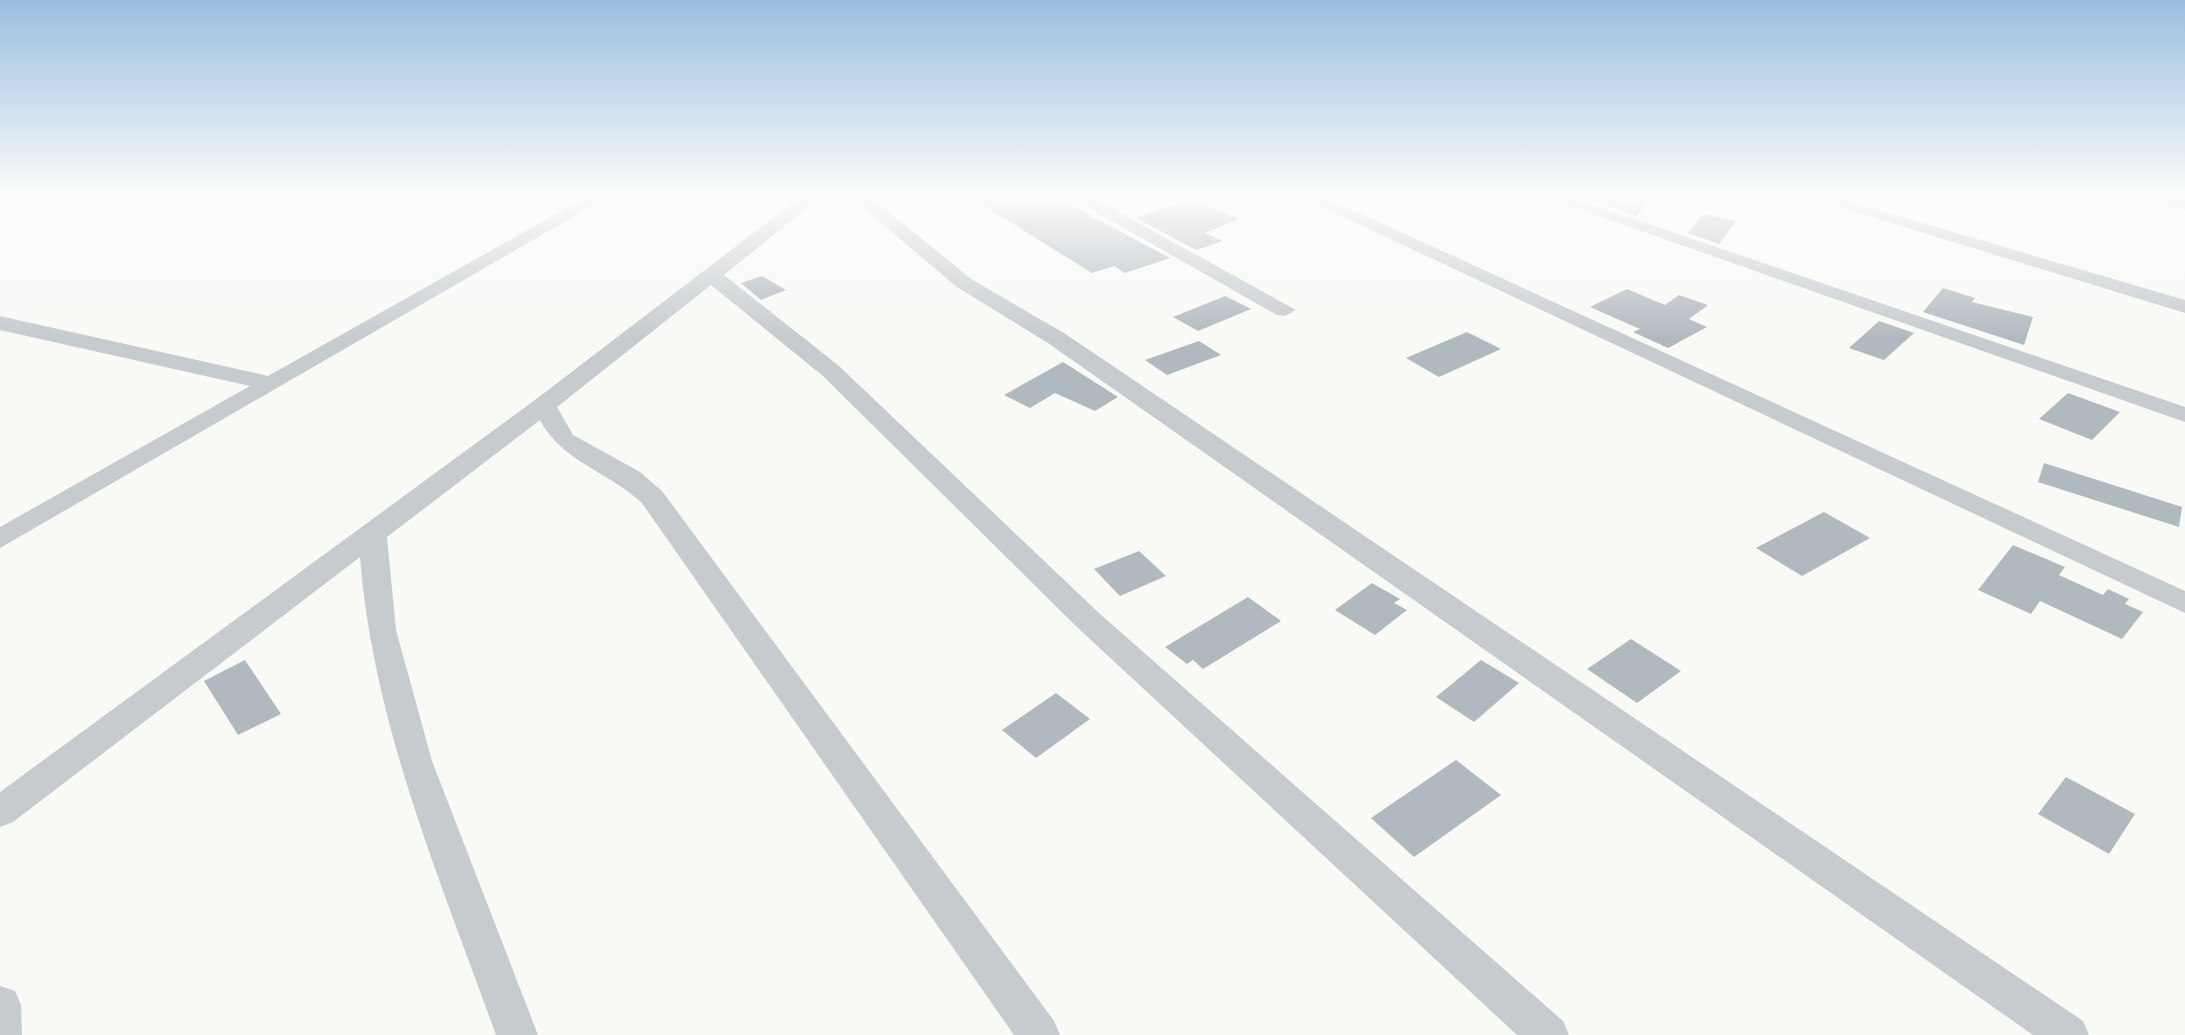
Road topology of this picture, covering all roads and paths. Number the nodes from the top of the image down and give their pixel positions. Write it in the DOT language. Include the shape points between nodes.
graph roads {
  1 [pos="516,243"];
  2 [pos="750,243"];
  3 [pos="917,243"];
  4 [pos="1164,243"];
  5 [pos="1412,243"];
  6 [pos="1690,243"];
  7 [pos="1974,243"];
  8 [pos="710,274"];
  9 [pos="2185,307"];
  10 [pos="1285,310"];
  11 [pos="0,323"];
  12 [pos="272,384"];
  13 [pos="544,405"];
  14 [pos="2185,415"];
  15 [pos="372,530"];
  16 [pos="0,540"];
  17 [pos="2185,603"];
  18 [pos="0,812"];
  19 [pos="0,1005"];
  20 [pos="1,1035"];
  21 [pos="516,1035"];
  22 [pos="1039,1035"];
  23 [pos="1548,1035"];
  24 [pos="2068,1035"];
  1 -- 12 [label="street"];
  2 -- 8 [label="street"];
  3 -- 24 [label="street" via="964,283 1056,338"];
  4 -- 10 [label="street"];
  5 -- 17 [label="street"];
  6 -- 14 [label="street"];
  7 -- 9 [label="street"];
  8 -- 13 [label="street"];
  8 -- 23 [label="street" via="831,371 1089,621"];
  11 -- 12 [label="street"];
  12 -- 16 [label="street"];
  13 -- 15 [label="street"];
  13 -- 22 [label="street" via="563,440 652,497"];
  15 -- 18 [label="street"];
  15 -- 21 [label="street" via="381,630 415,761"];
  19 -- 20 [label="street"];
}
